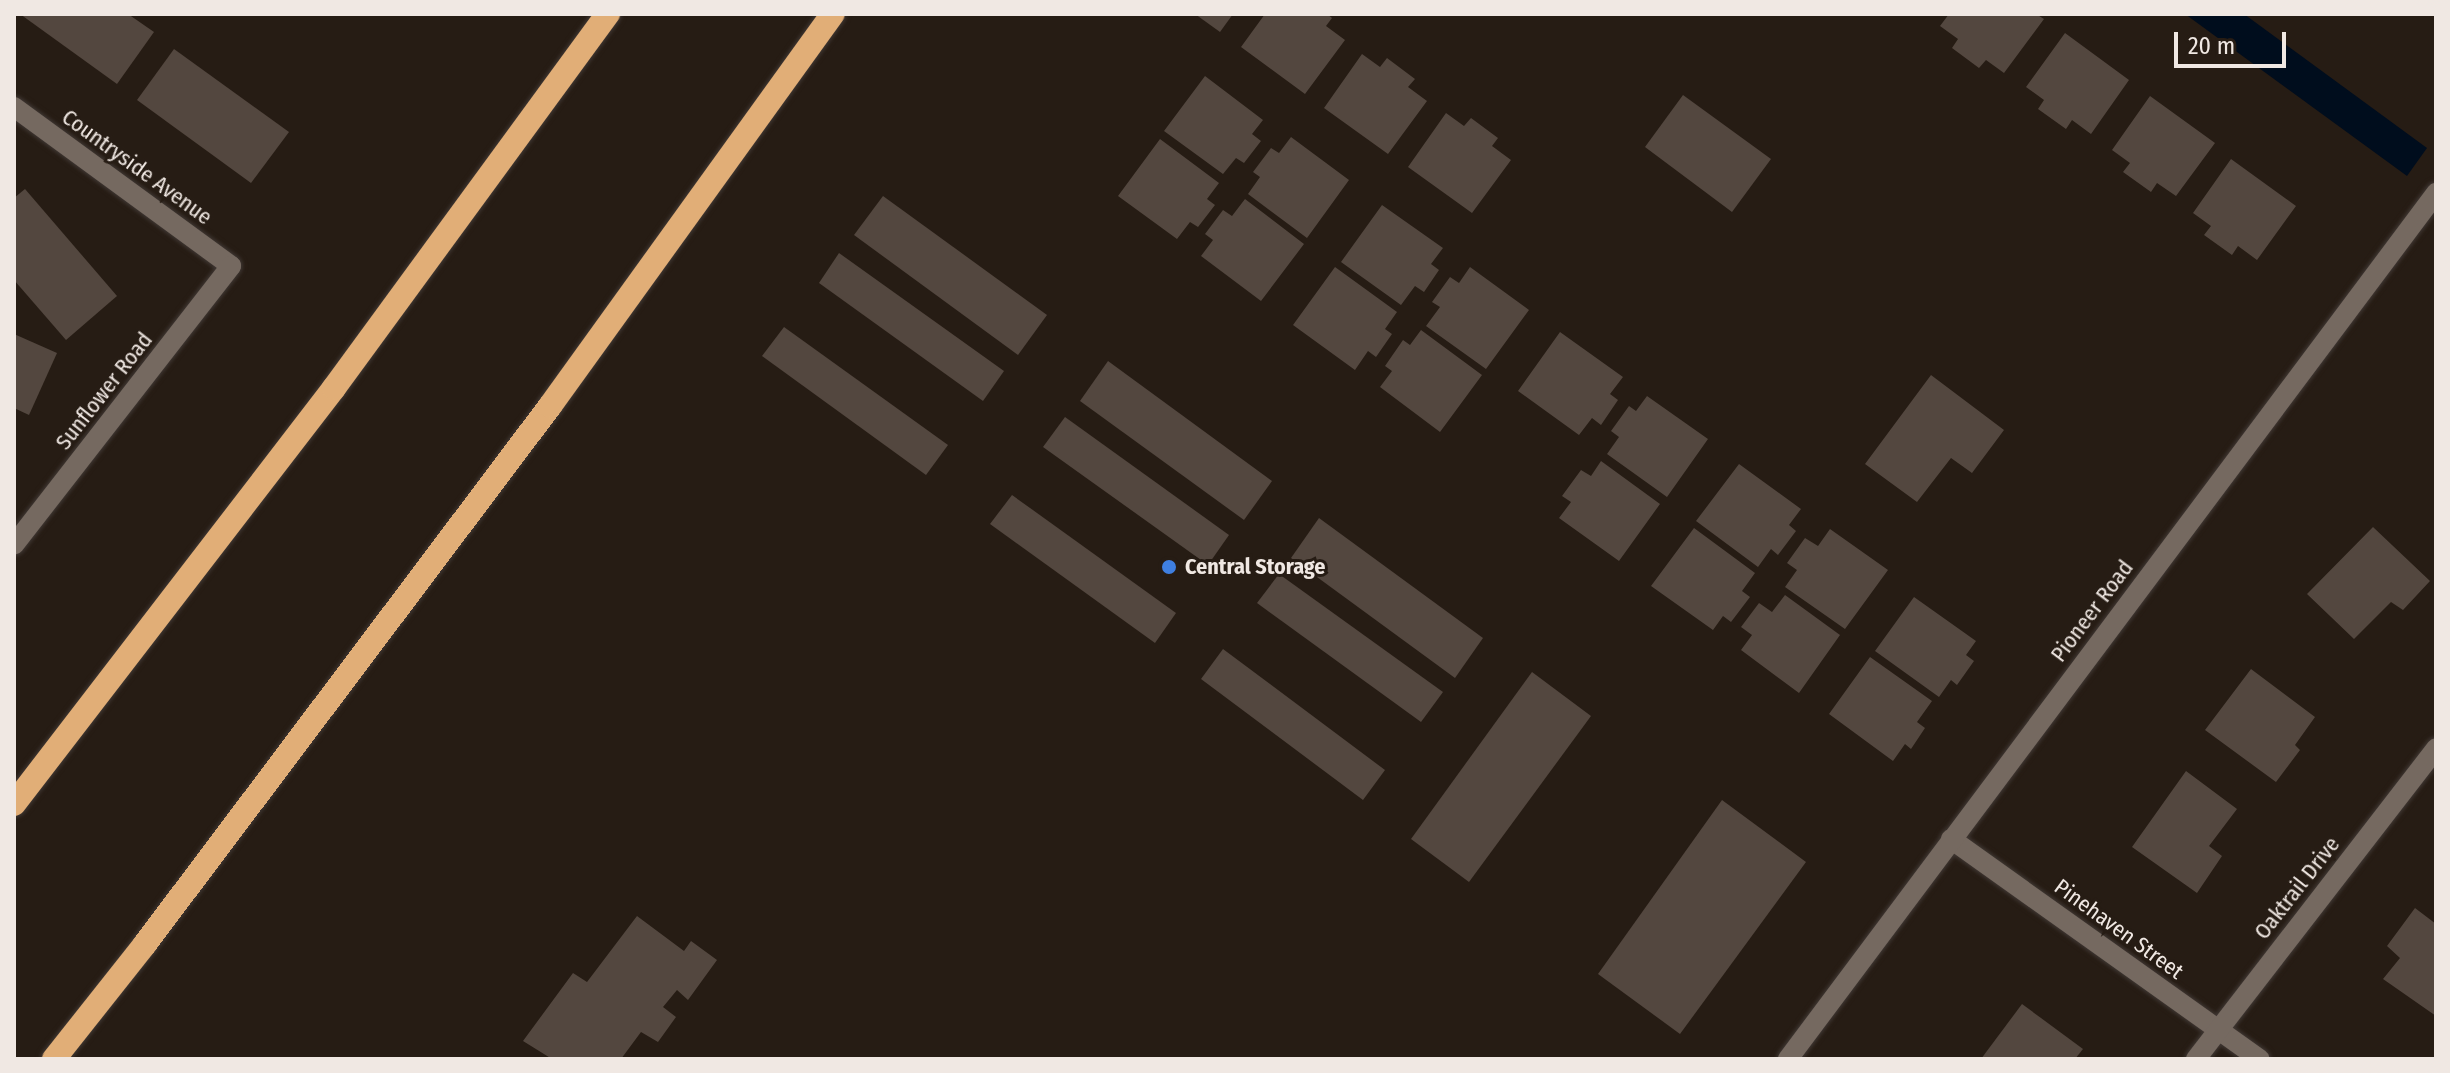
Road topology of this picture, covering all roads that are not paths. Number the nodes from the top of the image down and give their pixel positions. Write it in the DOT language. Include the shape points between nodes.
graph roads {
  1 [pos="608,14"];
  2 [pos="833,14"];
  3 [pos="14,107"];
  4 [pos="2436,193"];
  5 [pos="231,266"];
  6 [pos="14,545"];
  7 [pos="2436,748"];
  8 [pos="14,804"];
  9 [pos="1951,839"];
  10 [pos="2218,1029"];
  11 [pos="54,1059"];
  12 [pos="1788,1059"];
  13 [pos="2196,1059"];
  14 [pos="2259,1059"];
  1 -- 8 [label="highway" via="334,388"];
  2 -- 11 [label="highway" via="550,406"];
  3 -- 5 [label="street, Countryside Avenue"];
  4 -- 9 [label="street, Pioneer Road"];
  5 -- 6 [label="street, Sunflower Road"];
  7 -- 10 [label="street, Oaktrail Drive"];
  9 -- 10 [label="street, Pinehaven Street"];
  9 -- 12 [label="street, Pioneer Road"];
  10 -- 13 [label="street, Oaktrail Drive"];
  10 -- 14 [label="street, Pinehaven Street"];
}
